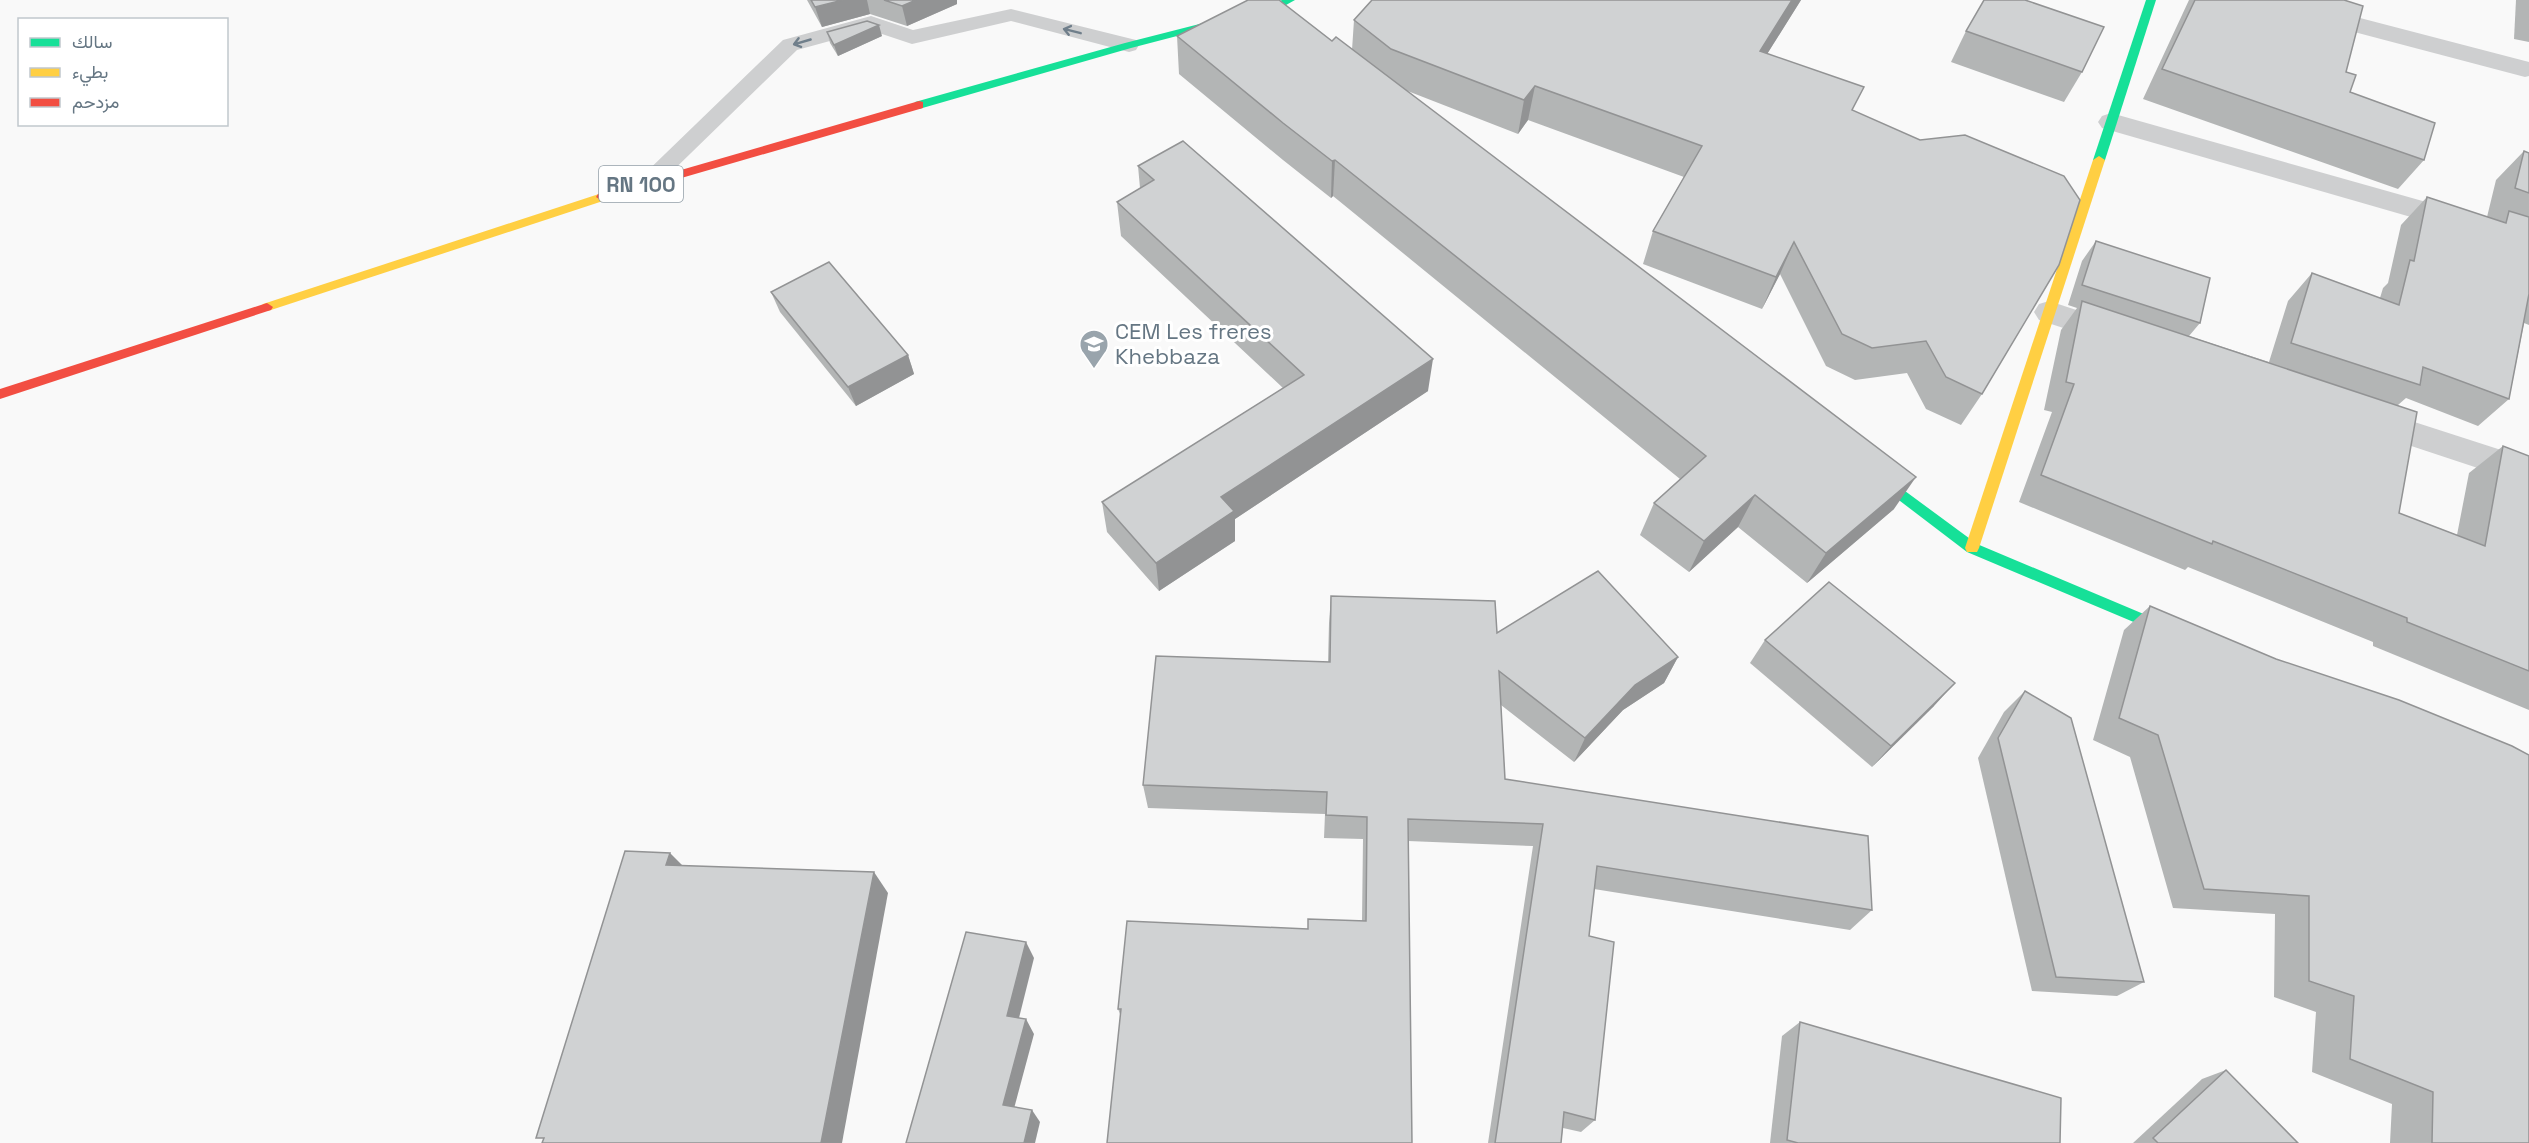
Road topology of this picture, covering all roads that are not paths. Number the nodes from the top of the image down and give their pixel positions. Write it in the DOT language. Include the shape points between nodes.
graph roads {
  1 [pos="1290,0"];
  2 [pos="2151,0"];
  3 [pos="2261,0"];
  4 [pos="1129,45"];
  5 [pos="2526,69"];
  6 [pos="2111,122"];
  7 [pos="646,183"];
  8 [pos="2529,240"];
  9 [pos="2049,312"];
  10 [pos="2138,342"];
  11 [pos="0,394"];
  12 [pos="2350,413"];
  13 [pos="1859,462"];
  14 [pos="2529,472"];
  15 [pos="1972,548"];
  16 [pos="2193,641"];
  1 -- 4 [label="main road, RN 100" via="1278,12"];
  2 -- 6 [label="main road"];
  3 -- 5 [label="street"];
  4 -- 7 [label="main road, RN 100"];
  4 -- 7 [label="lane, one-way" via="1011,15 912,37 871,23 790,45"];
  6 -- 8 [label="street"];
  6 -- 9 [label="main road"];
  7 -- 11 [label="main road, RN 100"];
  9 -- 10 [label="street"];
  9 -- 15 [label="main road"];
  12 -- 14 [label="street"];
  13 -- 15 [label="main road"];
  15 -- 16 [label="main road"];
}
